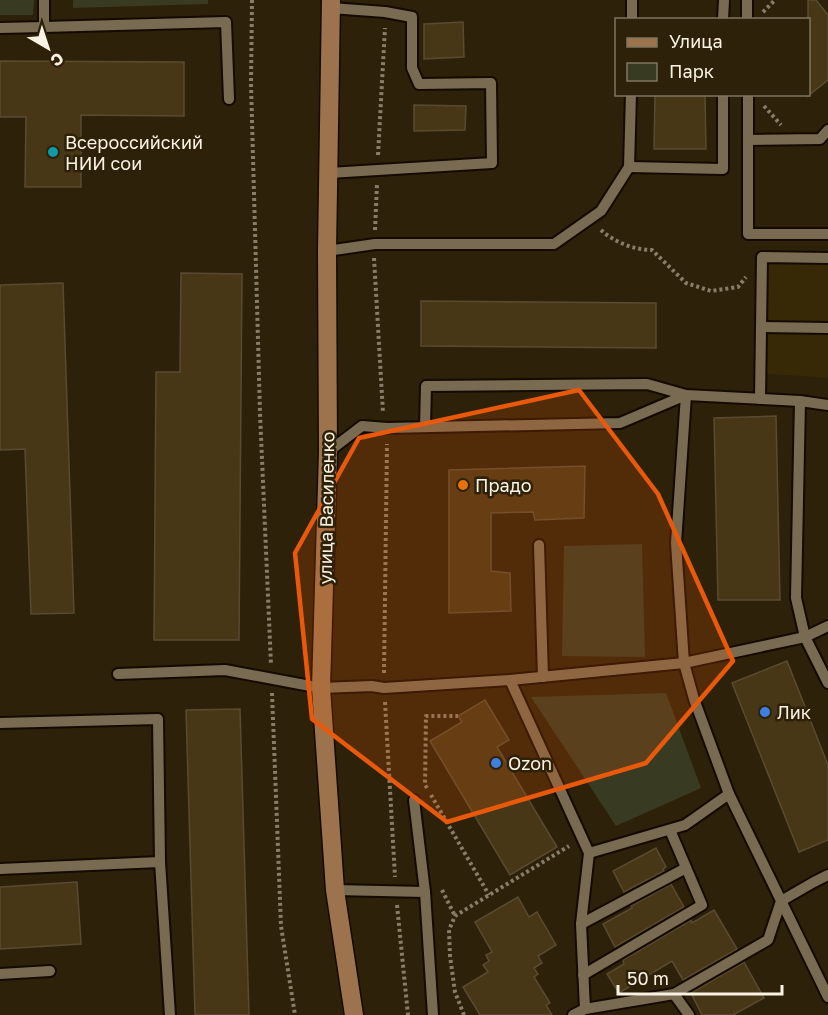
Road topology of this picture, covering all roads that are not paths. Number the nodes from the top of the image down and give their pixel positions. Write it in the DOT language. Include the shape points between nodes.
graph roads {
  1 [pos="44,0"];
  2 [pos="632,0"];
  3 [pos="724,0"];
  4 [pos="747,0"];
  5 [pos="331,4"];
  6 [pos="632,18"];
  7 [pos="723,18"];
  8 [pos="747,18"];
  9 [pos="44,27"];
  10 [pos="0,28"];
  11 [pos="631,96"];
  12 [pos="723,96"];
  13 [pos="748,96"];
  14 [pos="229,99"];
  15 [pos="828,130"];
  16 [pos="748,140"];
  17 [pos="629,167"];
  18 [pos="329,173"];
  19 [pos="828,234"];
  20 [pos="327,251"];
  21 [pos="828,258"];
  22 [pos="761,327"];
  23 [pos="828,328"];
  24 [pos="686,394"];
  25 [pos="760,399"];
  26 [pos="800,401"];
  27 [pos="828,405"];
  28 [pos="425,427"];
  29 [pos="328,452"];
  30 [pos="539,545"];
  31 [pos="828,626"];
  32 [pos="806,637"];
  33 [pos="684,663"];
  34 [pos="118,674"];
  35 [pos="543,677"];
  36 [pos="510,680"];
  37 [pos="828,683"];
  38 [pos="321,688"];
  39 [pos="0,723"];
  40 [pos="729,794"];
  41 [pos="414,800"];
  42 [pos="670,830"];
  43 [pos="589,853"];
  44 [pos="160,862"];
  45 [pos="0,868"];
  46 [pos="686,868"];
  47 [pos="828,875"];
  48 [pos="335,890"];
  49 [pos="425,892"];
  50 [pos="781,902"];
  51 [pos="581,924"];
  52 [pos="50,971"];
  53 [pos="0,974"];
  54 [pos="584,975"];
  55 [pos="674,994"];
  56 [pos="828,997"];
  57 [pos="585,1009"];
  58 [pos="170,1015"];
  59 [pos="354,1015"];
  60 [pos="433,1015"];
  61 [pos="573,1015"];
  62 [pos="689,1015"];
  1 -- 9 [label="lane"];
  2 -- 6 [label="lane"];
  3 -- 7 [label="lane"];
  4 -- 8 [label="lane"];
  5 -- 18 [label="main road, улица Василенко"];
  5 -- 18 [label="lane" via="412,16 412,68 419,84 490,83 492,164"];
  9 -- 10 [label="lane"];
  9 -- 14 [label="lane" via="226,22"];
  11 -- 17 [label="lane"];
  12 -- 17 [label="lane" via="723,169"];
  13 -- 16 [label="lane"];
  15 -- 16 [label="lane" via="820,139"];
  16 -- 19 [label="lane" via="748,234"];
  17 -- 20 [label="lane" via="601,212 554,244 375,244"];
  18 -- 20 [label="main road, улица Василенко"];
  20 -- 29 [label="main road, улица Василенко"];
  21 -- 22 [label="lane" via="762,257"];
  22 -- 23 [label="lane"];
  22 -- 25 [label="lane"];
  24 -- 25 [label="lane"];
  24 -- 28 [label="lane" via="621,423"];
  24 -- 28 [label="lane" via="647,384 426,386"];
  24 -- 33 [label="lane" via="676,543"];
  25 -- 26 [label="lane"];
  26 -- 27 [label="lane"];
  26 -- 32 [label="lane" via="796,598"];
  28 -- 29 [label="lane" via="362,426"];
  29 -- 38 [label="main road, улица Василенко"];
  30 -- 35 [label="lane"];
  31 -- 32 [label="lane"];
  32 -- 33 [label="lane"];
  32 -- 37 [label="lane"];
  33 -- 35 [label="lane"];
  33 -- 40 [label="lane"];
  34 -- 38 [label="lane" via="225,670"];
  35 -- 36 [label="lane"];
  36 -- 38 [label="lane"];
  36 -- 43 [label="lane"];
  38 -- 48 [label="main road, улица Василенко"];
  39 -- 44 [label="lane" via="158,719"];
  40 -- 42 [label="lane" via="685,825"];
  40 -- 50 [label="lane"];
  41 -- 49 [label="lane"];
  42 -- 43 [label="lane"];
  42 -- 46 [label="lane"];
  43 -- 51 [label="lane"];
  44 -- 45 [label="lane"];
  44 -- 58 [label="lane"];
  46 -- 51 [label="lane"];
  46 -- 54 [label="lane" via="702,905"];
  47 -- 50 [label="lane"];
  48 -- 49 [label="lane"];
  48 -- 59 [label="main road, улица Василенко"];
  49 -- 60 [label="lane"];
  50 -- 55 [label="lane" via="768,940"];
  50 -- 56 [label="lane"];
  51 -- 54 [label="lane"];
  52 -- 53 [label="lane"];
  54 -- 57 [label="lane"];
  55 -- 57 [label="lane"];
  55 -- 62 [label="lane"];
  57 -- 61 [label="lane"];
}
